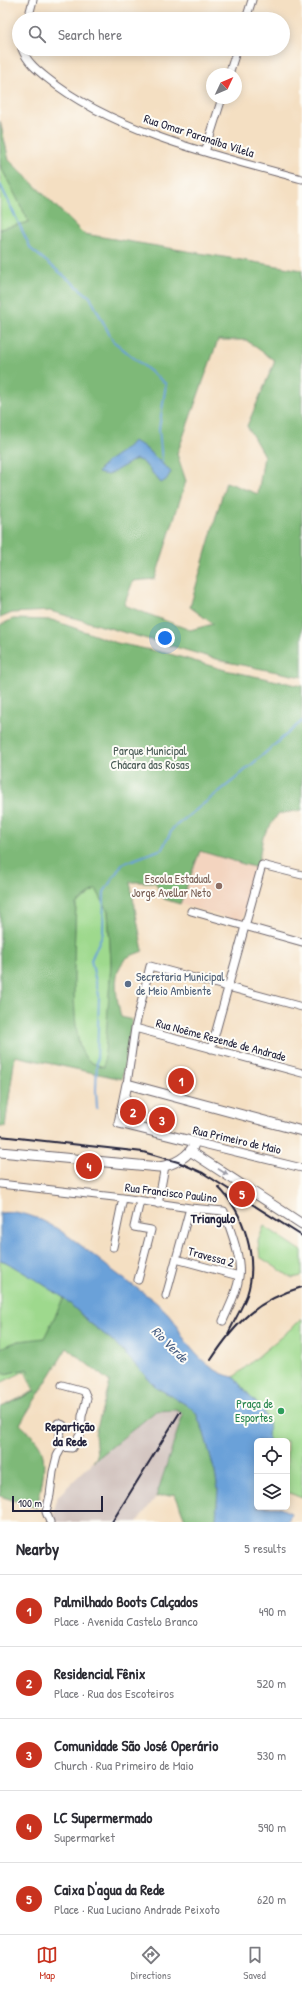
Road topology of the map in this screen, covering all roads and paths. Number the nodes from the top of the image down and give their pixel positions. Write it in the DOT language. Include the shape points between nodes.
graph roads {
  1 [pos="33,0"];
  2 [pos="252,0"];
  3 [pos="30,12"];
  4 [pos="248,12"];
  5 [pos="25,56"];
  6 [pos="235,56"];
  7 [pos="231,68"];
  8 [pos="220,104"];
  9 [pos="205,152"];
  10 [pos="302,179"];
  11 [pos="302,875"];
  12 [pos="191,911"];
  13 [pos="245,926"];
  14 [pos="302,942"];
  15 [pos="228,987"];
  16 [pos="302,1006"];
  17 [pos="134,1028"];
  18 [pos="211,1049"];
  19 [pos="302,1073"];
  20 [pos="127,1084"];
  21 [pos="302,1131"];
  22 [pos="195,1142"];
  23 [pos="190,1151"];
  24 [pos="0,1152"];
  25 [pos="165,1166"];
  26 [pos="302,1168"];
  27 [pos="0,1184"];
  28 [pos="123,1198"];
  29 [pos="140,1201"];
  30 [pos="158,1204"];
  31 [pos="190,1208"];
  32 [pos="302,1224"];
  33 [pos="113,1247"];
  34 [pos="176,1260"];
  35 [pos="239,1276"];
  36 [pos="138,1280"];
  37 [pos="166,1296"];
  38 [pos="223,1321"];
  39 [pos="62,1385"];
  40 [pos="58,1423"];
  41 [pos="62,1447"];
  42 [pos="50,1522"];
  1 -- 3 [label="street"];
  2 -- 4 [label="street"];
  5 -- 9 [label="street, Rua Omar Paranaíba Vilela" via="60,88 89,105 160,137"];
  6 -- 7 [label="street"];
  8 -- 9 [label="street"];
  9 -- 10 [label="street, Rua Omar Paranaíba Vilela"];
  11 -- 13 [label="street" via="262,864"];
  12 -- 13 [label="street"];
  13 -- 14 [label="street"];
  13 -- 15 [label="street"];
  15 -- 16 [label="street"];
  15 -- 17 [label="street" via="150,966"];
  15 -- 18 [label="street"];
  17 -- 18 [label="street, Rua Noême Rezende de Andrade"];
  17 -- 20 [label="street"];
  18 -- 19 [label="street, Rua Noême Rezende de Andrade"];
  20 -- 21 [label="street"];
  20 -- 22 [label="street, Rua Primeiro de Maio" via="119,1123"];
  22 -- 23 [label="street"];
  22 -- 26 [label="street, Rua Primeiro de Maio"];
  23 -- 25 [label="street" via="178,1162"];
  23 -- 32 [label="street, one-way"];
  24 -- 25 [label="street"];
  25 -- 30 [label="street"];
  27 -- 28 [label="street, Rua Francisco Paulino"];
  28 -- 29 [label="street, Rua Francisco Paulino"];
  28 -- 33 [label="street"];
  29 -- 30 [label="street, Rua Francisco Paulino"];
  29 -- 36 [label="street" via="134,1227 151,1230"];
  30 -- 31 [label="street, Rua Francisco Paulino"];
  31 -- 34 [label="street"];
  31 -- 35 [label="street, Rua Francisco Paulino" via="224,1211 236,1247"];
  34 -- 35 [label="street, Travessa 2"];
  34 -- 37 [label="street"];
  35 -- 38 [label="street, Rua Francisco Paulino" via="233,1299"];
  39 -- 41 [label="street" via="84,1391 87,1398 81,1433 72,1448"];
  40 -- 41 [label="street" via="63,1425 59,1437"];
  41 -- 42 [label="street" via="53,1472 46,1512"];
}
